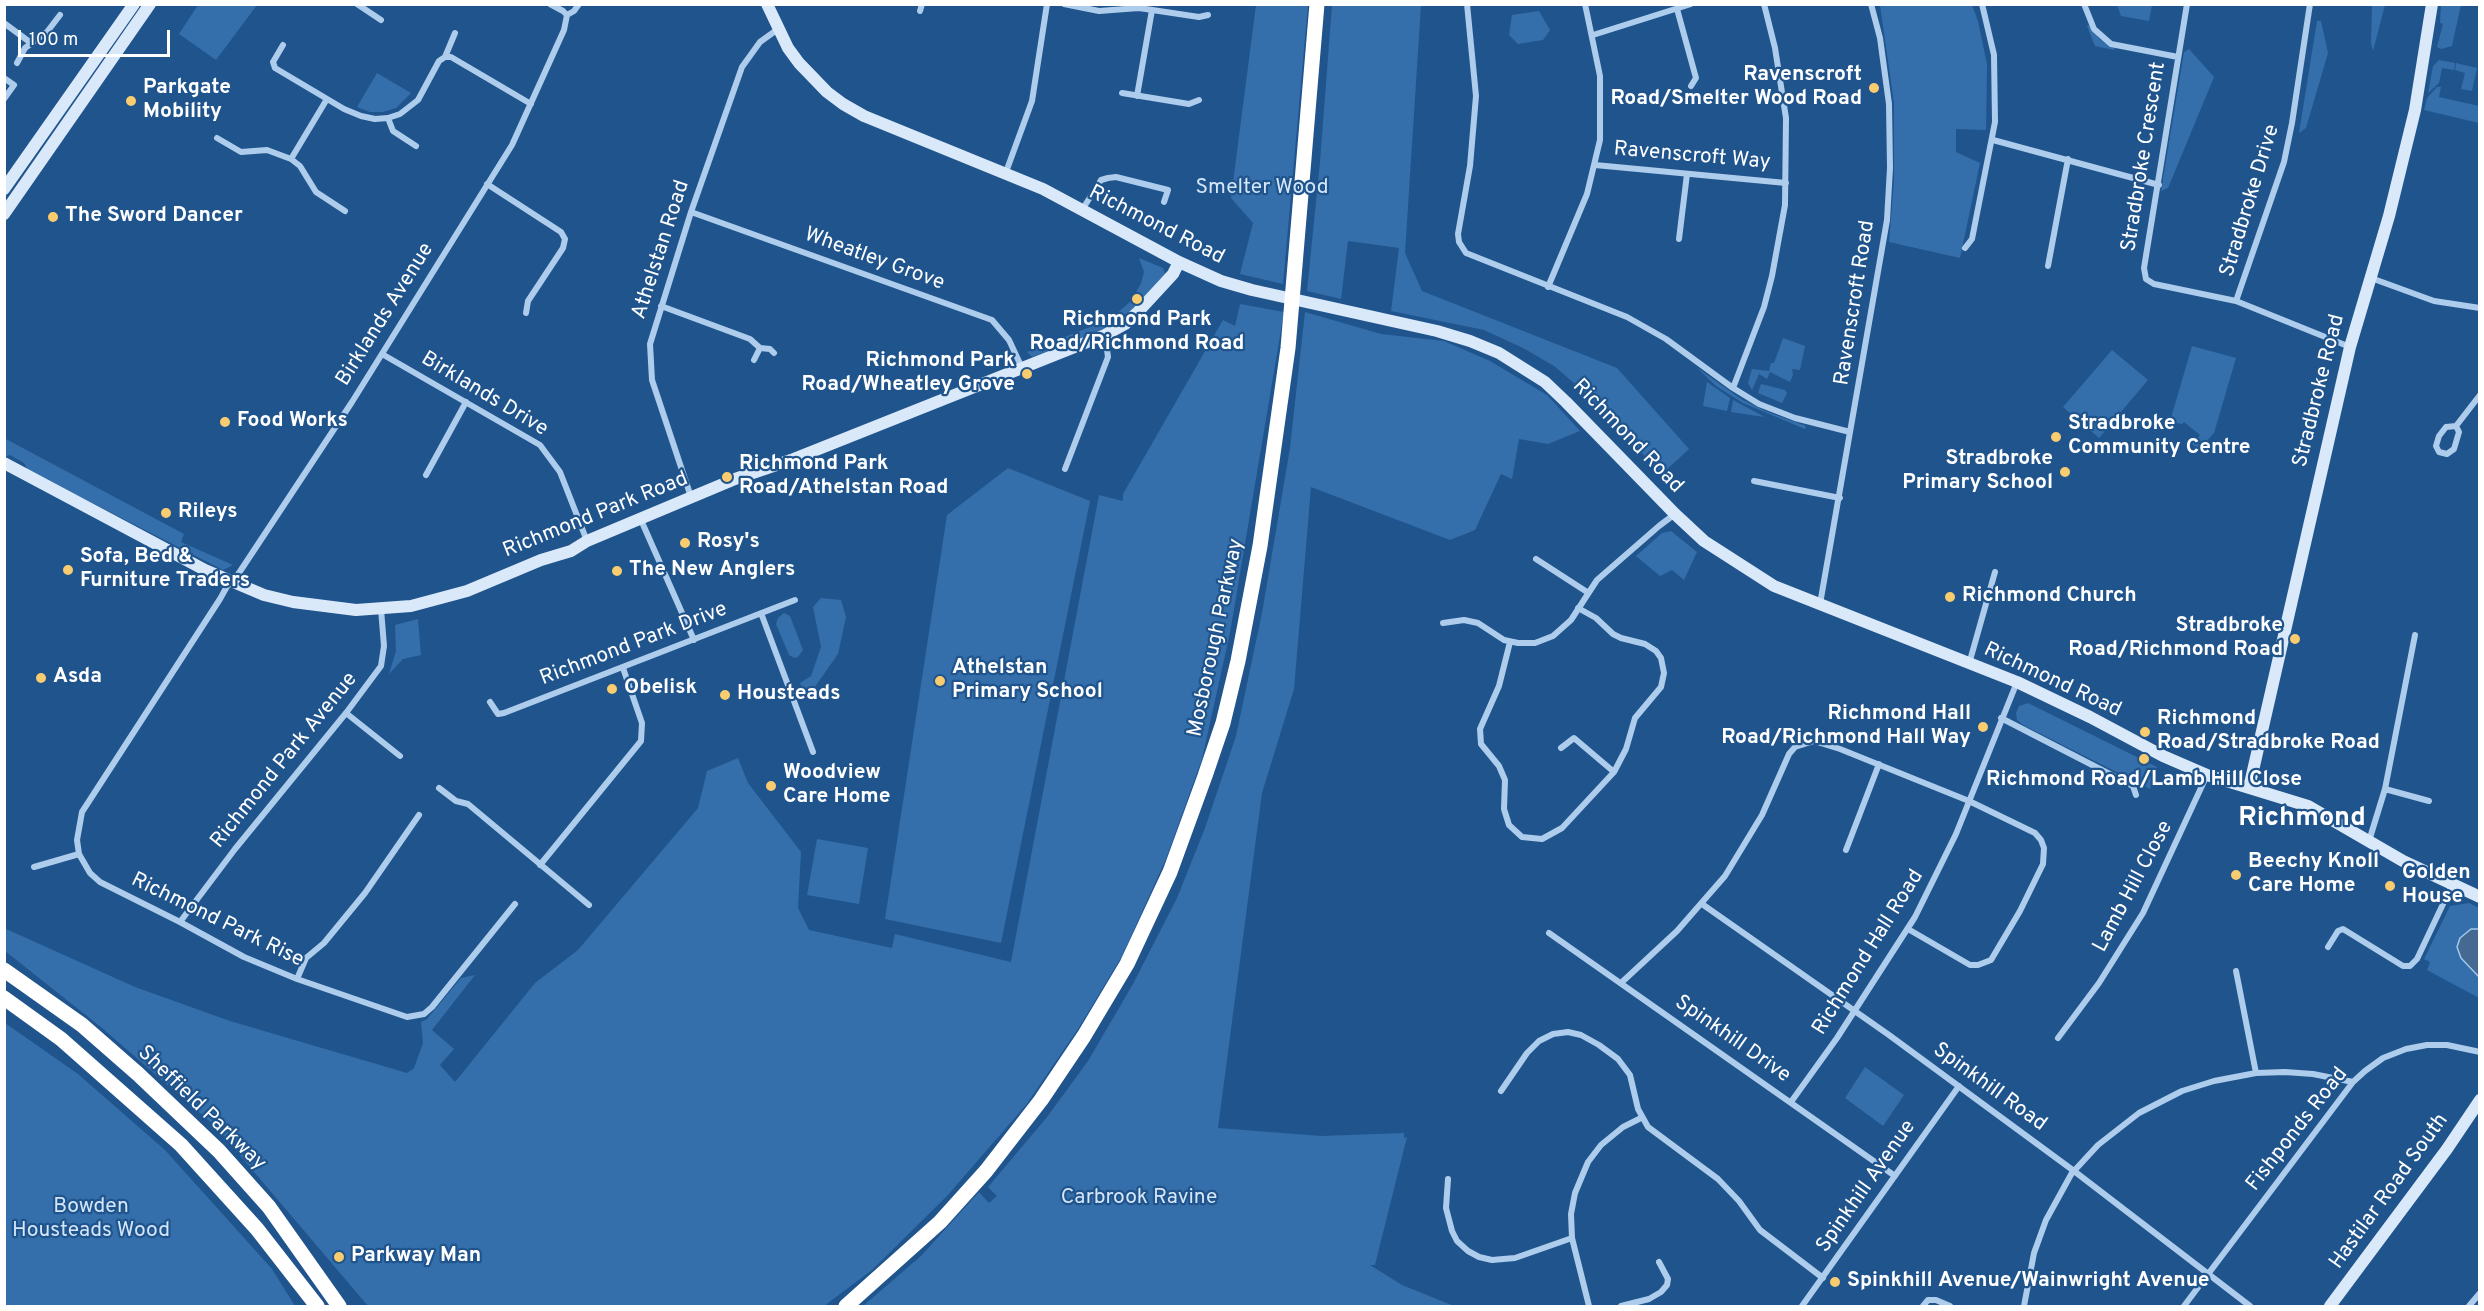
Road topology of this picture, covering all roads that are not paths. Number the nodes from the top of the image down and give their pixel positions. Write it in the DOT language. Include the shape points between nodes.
graph roads {
  1 [pos="134,4"];
  2 [pos="550,4"];
  3 [pos="579,4"];
  4 [pos="767,4"];
  5 [pos="1047,4"];
  6 [pos="1064,4"];
  7 [pos="1317,4"];
  8 [pos="1467,4"];
  9 [pos="1585,4"];
  10 [pos="1691,4"];
  11 [pos="1764,4"];
  12 [pos="1872,4"];
  13 [pos="1982,4"];
  14 [pos="2084,4"];
  15 [pos="2187,4"];
  16 [pos="2310,4"];
  17 [pos="2432,4"];
  18 [pos="148,5"];
  19 [pos="359,5"];
  20 [pos="1677,9"];
  21 [pos="1152,10"];
  22 [pos="60,15"];
  23 [pos="567,15"];
  24 [pos="1208,15"];
  25 [pos="381,20"];
  26 [pos="4,23"];
  27 [pos="778,29"];
  28 [pos="455,33"];
  29 [pos="1593,35"];
  30 [pos="31,43"];
  31 [pos="283,45"];
  32 [pos="445,57"];
  33 [pos="2178,57"];
  34 [pos="17,63"];
  35 [pos="4,78"];
  36 [pos="1692,86"];
  37 [pos="1122,93"];
  38 [pos="1137,96"];
  39 [pos="4,99"];
  40 [pos="327,99"];
  41 [pos="1200,100"];
  42 [pos="531,104"];
  43 [pos="388,118"];
  44 [pos="217,138"];
  45 [pos="1993,140"];
  46 [pos="416,146"];
  47 [pos="291,159"];
  48 [pos="2068,159"];
  49 [pos="1594,165"];
  50 [pos="1006,172"];
  51 [pos="1687,174"];
  52 [pos="7,181"];
  53 [pos="1786,183"];
  54 [pos="487,184"];
  55 [pos="23,185"];
  56 [pos="2159,185"];
  57 [pos="1164,202"];
  58 [pos="1082,210"];
  59 [pos="345,211"];
  60 [pos="691,212"];
  61 [pos="4,214"];
  62 [pos="1679,239"];
  63 [pos="1965,248"];
  64 [pos="1179,262"];
  65 [pos="2048,266"];
  66 [pos="2371,278"];
  67 [pos="1548,287"];
  68 [pos="2236,301"];
  69 [pos="661,306"];
  70 [pos="2480,308"];
  71 [pos="526,313"];
  72 [pos="1105,335"];
  73 [pos="2350,347"];
  74 [pos="760,348"];
  75 [pos="774,353"];
  76 [pos="382,354"];
  77 [pos="754,360"];
  78 [pos="1022,368"];
  79 [pos="1732,388"];
  80 [pos="2480,395"];
  81 [pos="466,402"];
  82 [pos="2456,426"];
  83 [pos="1850,432"];
  84 [pos="4,463"];
  85 [pos="1065,469"];
  86 [pos="426,475"];
  87 [pos="1754,481"];
  88 [pos="691,497"];
  89 [pos="1840,498"];
  90 [pos="1675,514"];
  91 [pos="641,520"];
  92 [pos="587,542"];
  93 [pos="1536,559"];
  94 [pos="1995,572"];
  95 [pos="231,582"];
  96 [pos="1587,592"];
  97 [pos="1966,592"];
  98 [pos="1986,597"];
  99 [pos="795,600"];
  100 [pos="1820,604"];
  101 [pos="1578,608"];
  102 [pos="381,609"];
  103 [pos="761,613"];
  104 [pos="1443,623"];
  105 [pos="2415,635"];
  106 [pos="694,640"];
  107 [pos="1510,642"];
  108 [pos="1969,664"];
  109 [pos="623,668"];
  110 [pos="2016,682"];
  111 [pos="490,702"];
  112 [pos="346,713"];
  113 [pos="2001,718"];
  114 [pos="1561,748"];
  115 [pos="813,752"];
  116 [pos="400,756"];
  117 [pos="1879,764"];
  118 [pos="1614,772"];
  119 [pos="2207,775"];
  120 [pos="439,788"];
  121 [pos="2249,788"];
  122 [pos="2385,789"];
  123 [pos="2136,795"];
  124 [pos="1969,801"];
  125 [pos="2429,801"];
  126 [pos="419,815"];
  127 [pos="2369,841"];
  128 [pos="1846,850"];
  129 [pos="79,854"];
  130 [pos="540,866"];
  131 [pos="33,867"];
  132 [pos="2452,885"];
  133 [pos="2480,897"];
  134 [pos="515,904"];
  135 [pos="1702,904"];
  136 [pos="589,905"];
  137 [pos="180,922"];
  138 [pos="1908,929"];
  139 [pos="1549,933"];
  140 [pos="2328,947"];
  141 [pos="4,968"];
  142 [pos="2236,970"];
  143 [pos="297,979"];
  144 [pos="1621,983"];
  145 [pos="4,998"];
  146 [pos="4,1007"];
  147 [pos="1853,1010"];
  148 [pos="2058,1038"];
  149 [pos="61,1039"];
  150 [pos="2480,1052"];
  151 [pos="2256,1073"];
  152 [pos="2353,1082"];
  153 [pos="1959,1086"];
  154 [pos="1501,1091"];
  155 [pos="2480,1100"];
  156 [pos="1791,1102"];
  157 [pos="1641,1118"];
  158 [pos="2074,1171"];
  159 [pos="1895,1176"];
  160 [pos="1448,1179"];
  161 [pos="269,1207"];
  162 [pos="257,1229"];
  163 [pos="1572,1238"];
  164 [pos="1659,1262"];
  165 [pos="2208,1275"];
  166 [pos="1823,1278"];
  167 [pos="2480,1293"];
  168 [pos="307,1306"];
  169 [pos="317,1306"];
  170 [pos="339,1306"];
  171 [pos="350,1306"];
  172 [pos="846,1306"];
  173 [pos="1589,1306"];
  174 [pos="1621,1306"];
  175 [pos="1802,1306"];
  176 [pos="1923,1306"];
  177 [pos="1950,1306"];
  178 [pos="2024,1306"];
  179 [pos="2184,1306"];
  180 [pos="2250,1306"];
  181 [pos="2330,1306"];
  182 [pos="2469,1306"];
  1 -- 52 [label="main road"];
  2 -- 23 [label="street"];
  3 -- 23 [label="street"];
  4 -- 27 [label="main road, Richmond Road"];
  5 -- 50 [label="street" via="1032,100"];
  6 -- 21 [label="street" via="1100,11"];
  7 -- 172 [label="highway, Mosborough Parkway" via="1288,348 1260,546 1238,661 1205,776 1170,872 1127,964 1041,1100 940,1222"];
  8 -- 67 [label="street" via="1476,96 1459,242 1471,257"];
  9 -- 29 [label="street"];
  10 -- 20 [label="street"];
  11 -- 53 [label="street" via="1786,118"];
  12 -- 83 [label="street, Ravenscroft Road" via="1889,104 1890,168 1887,220"];
  13 -- 45 [label="street" via="1994,55"];
  14 -- 33 [label="street" via="2094,29 2111,44"];
  15 -- 33 [label="street, Stradbroke Crescent"];
  16 -- 68 [label="street, Stradbroke Drive" via="2284,162"];
  17 -- 66 [label="main road, Stradbroke Road" via="2415,110"];
  18 -- 55 [label="main road"];
  19 -- 25 [label="street"];
  20 -- 29 [label="street"];
  20 -- 36 [label="street" via="1696,78"];
  21 -- 24 [label="street"];
  21 -- 38 [label="street"];
  22 -- 30 [label="street" via="47,32"];
  23 -- 42 [label="street, Birklands Avenue"];
  26 -- 30 [label="street"];
  27 -- 50 [label="main road, Richmond Road" via="799,63 843,104 895,130"];
  27 -- 60 [label="street, Athelstan Road" via="760,42 742,67"];
  28 -- 32 [label="street"];
  29 -- 49 [label="street" via="1601,101 1600,140"];
  30 -- 34 [label="street"];
  31 -- 40 [label="street" via="273,62 275,68"];
  32 -- 42 [label="street"];
  32 -- 43 [label="street" via="418,100"];
  33 -- 56 [label="street, Stradbroke Crescent"];
  35 -- 39 [label="street" via="14,85"];
  37 -- 38 [label="street"];
  38 -- 41 [label="street" via="1189,104"];
  40 -- 43 [label="street" via="361,116"];
  40 -- 47 [label="street"];
  42 -- 54 [label="street, Birklands Avenue" via="512,145"];
  43 -- 46 [label="street" via="393,131"];
  44 -- 47 [label="street" via="242,152 267,150"];
  45 -- 48 [label="street"];
  45 -- 63 [label="street" via="1972,239"];
  47 -- 59 [label="street" via="302,168 316,192"];
  48 -- 56 [label="street"];
  48 -- 65 [label="street"];
  49 -- 51 [label="street, Ravenscroft Way"];
  49 -- 67 [label="street" via="1587,194"];
  50 -- 58 [label="main road, Richmond Road"];
  51 -- 53 [label="street, Ravenscroft Way"];
  51 -- 62 [label="street"];
  52 -- 55 [label="street"];
  53 -- 79 [label="street" via="1772,276 1758,325"];
  54 -- 71 [label="street" via="561,232 565,239 528,301"];
  54 -- 76 [label="street, Birklands Avenue"];
  55 -- 61 [label="main road"];
  56 -- 68 [label="street, Stradbroke Crescent" via="2144,268 2146,279"];
  57 -- 58 [label="street" via="1168,190 1108,177 1101,180"];
  58 -- 64 [label="main road, Richmond Road"];
  60 -- 69 [label="street, Athelstan Road"];
  60 -- 78 [label="street, Wheatley Grove" via="992,320 1010,339"];
  64 -- 72 [label="main road, Richmond Park Road" via="1173,274 1125,324"];
  64 -- 90 [label="main road, Richmond Road" via="1232,285 1440,332 1480,345 1545,382"];
  66 -- 70 [label="street" via="2434,301"];
  66 -- 73 [label="main road, Stradbroke Road"];
  67 -- 79 [label="street" via="1633,320 1666,339"];
  68 -- 73 [label="street, Stradbroke Crescent"];
  69 -- 74 [label="street" via="750,339"];
  69 -- 88 [label="street, Athelstan Road" via="650,344 650,368"];
  72 -- 78 [label="main road, Richmond Park Road"];
  72 -- 85 [label="street" via="1108,357"];
  73 -- 121 [label="main road, Stradbroke Road"];
  74 -- 75 [label="street"];
  74 -- 77 [label="street"];
  76 -- 81 [label="street, Birklands Drive"];
  76 -- 95 [label="street, Birklands Avenue"];
  78 -- 88 [label="main road, Richmond Park Road"];
  79 -- 83 [label="street" via="1795,418"];
  80 -- 82 [label="street"];
  81 -- 86 [label="street"];
  81 -- 92 [label="street, Birklands Drive" via="527,437 549,455 567,488"];
  82 -- 82 [label="street" via="2446,427 2439,436 2439,452 2446,454 2454,449 2459,432"];
  83 -- 89 [label="street, Ravenscroft Road"];
  84 -- 95 [label="main road, Richmond Park Road"];
  87 -- 89 [label="street"];
  88 -- 91 [label="main road, Richmond Park Road"];
  89 -- 100 [label="street, Ravenscroft Road"];
  90 -- 96 [label="street" via="1608,568"];
  90 -- 100 [label="main road, Richmond Road" via="1725,556 1774,586"];
  91 -- 92 [label="main road, Richmond Park Road"];
  91 -- 106 [label="street"];
  92 -- 102 [label="main road, Richmond Park Road" via="467,591 421,604"];
  93 -- 96 [label="street"];
  94 -- 98 [label="street"];
  95 -- 102 [label="main road, Richmond Park Road" via="293,602"];
  95 -- 129 [label="street, Birklands Avenue" via="82,812"];
  96 -- 101 [label="street"];
  97 -- 98 [label="street"];
  98 -- 108 [label="street"];
  99 -- 103 [label="street, Richmond Park Drive"];
  100 -- 108 [label="main road, Richmond Road"];
  101 -- 107 [label="street" via="1564,629 1553,636 1535,643"];
  101 -- 118 [label="street" via="1621,638 1657,651 1664,666 1661,687 1635,718"];
  102 -- 112 [label="street, Richmond Park Avenue" via="381,666"];
  103 -- 106 [label="street, Richmond Park Drive"];
  103 -- 115 [label="street"];
  104 -- 107 [label="street" via="1478,623"];
  105 -- 122 [label="street"];
  106 -- 109 [label="street, Richmond Park Drive"];
  107 -- 118 [label="street" via="1499,686 1480,729 1481,744 1505,780 1504,809 1509,825 1522,837 1548,838"];
  108 -- 110 [label="main road, Richmond Road"];
  109 -- 111 [label="street, Richmond Park Drive" via="504,713 498,714"];
  109 -- 130 [label="street" via="642,723 641,741"];
  110 -- 113 [label="street, Richmond Hall Road"];
  110 -- 119 [label="main road, Richmond Road"];
  112 -- 116 [label="street"];
  112 -- 137 [label="street, Richmond Park Avenue"];
  113 -- 123 [label="street" via="2133,786"];
  113 -- 124 [label="street, Richmond Hall Road"];
  114 -- 118 [label="street" via="1574,738"];
  117 -- 124 [label="street"];
  117 -- 128 [label="street"];
  117 -- 135 [label="street" via="1824,743 1814,741 1795,747 1784,762 1746,845"];
  119 -- 121 [label="main road, Richmond Road"];
  119 -- 148 [label="street, Lamb Hill Close" via="2143,913 2098,985"];
  120 -- 130 [label="street" via="456,801 468,804"];
  121 -- 127 [label="main road, Richmond Road" via="2308,806"];
  122 -- 125 [label="street"];
  122 -- 127 [label="street"];
  124 -- 138 [label="street, Richmond Hall Road" via="1939,871"];
  124 -- 138 [label="street" via="2035,833 2044,848 2043,864 1992,960 1978,965 1962,962"];
  126 -- 143 [label="street" via="365,893 324,943 306,958"];
  127 -- 132 [label="main road, Richmond Road"];
  129 -- 131 [label="street"];
  129 -- 137 [label="street, Richmond Park Rise" via="100,882"];
  130 -- 136 [label="street"];
  132 -- 133 [label="main road, Richmond Road"];
  132 -- 140 [label="street" via="2410,966 2403,966 2343,929"];
  134 -- 143 [label="street, Richmond Park Rise" via="424,1014 407,1017"];
  135 -- 144 [label="street"];
  135 -- 147 [label="street, Spinkhill Road"];
  137 -- 143 [label="street, Richmond Park Rise" via="218,945"];
  138 -- 147 [label="street, Richmond Hall Road"];
  139 -- 144 [label="street, Spinkhill Drive"];
  141 -- 161 [label="highway, Sheffield Parkway" via="82,1025 138,1074 219,1151"];
  142 -- 151 [label="street"];
  144 -- 156 [label="street, Spinkhill Drive"];
  145 -- 149 [label="highway, Sheffield Parkway"];
  146 -- 149 [label="highway"];
  147 -- 153 [label="street, Spinkhill Road"];
  147 -- 156 [label="street, Richmond Hall Road"];
  149 -- 162 [label="highway, Sheffield Parkway" via="181,1144"];
  150 -- 152 [label="street, Fishponds Road" via="2447,1045 2406,1049 2383,1058"];
  151 -- 152 [label="street" via="2313,1074"];
  151 -- 158 [label="street" via="2214,1081 2160,1101 2098,1145"];
  152 -- 165 [label="street, Fishponds Road"];
  153 -- 158 [label="street, Spinkhill Road"];
  153 -- 159 [label="street, Spinkhill Avenue"];
  154 -- 157 [label="street" via="1539,1041 1568,1032 1581,1035 1618,1059 1630,1075"];
  155 -- 181 [label="main road, Hastilar Road South"];
  156 -- 159 [label="street, Spinkhill Drive"];
  157 -- 163 [label="street" via="1612,1135 1588,1162 1575,1193"];
  157 -- 166 [label="street" via="1659,1137 1729,1189 1760,1230"];
  158 -- 165 [label="street, Spinkhill Road"];
  158 -- 178 [label="street" via="2046,1221 2034,1253"];
  159 -- 166 [label="street, Spinkhill Avenue"];
  160 -- 163 [label="street" via="1448,1219 1457,1241 1473,1254 1492,1260 1515,1258"];
  161 -- 170 [label="highway, Sheffield Parkway"];
  161 -- 171 [label="highway"];
  162 -- 168 [label="highway"];
  162 -- 169 [label="highway, Sheffield Parkway"];
  163 -- 173 [label="street"];
  164 -- 174 [label="street" via="1667,1275 1667,1285 1661,1292"];
  165 -- 179 [label="street, Fishponds Road"];
  165 -- 180 [label="street, Spinkhill Road"];
  166 -- 175 [label="street, Spinkhill Avenue"];
  167 -- 182 [label="street"];
  176 -- 177 [label="street" via="1928,1300"];
}
